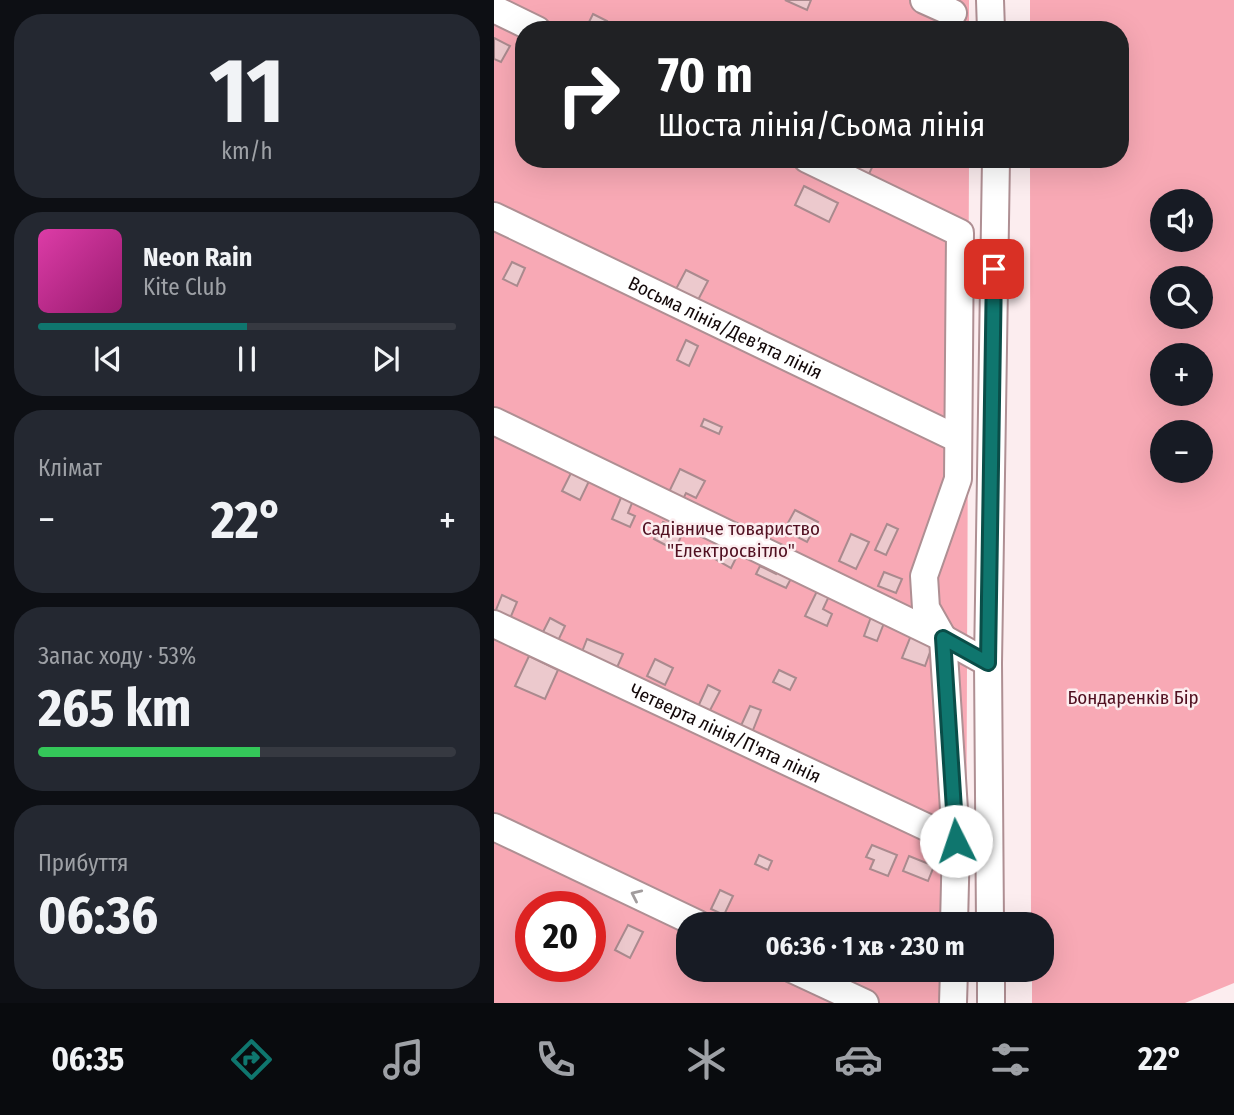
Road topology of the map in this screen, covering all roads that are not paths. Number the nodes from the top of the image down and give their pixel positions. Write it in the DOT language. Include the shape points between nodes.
graph roads {
  1 [pos="924,0"];
  2 [pos="990,0"];
  3 [pos="494,9"];
  4 [pos="953,13"];
  5 [pos="519,21"];
  6 [pos="991,21"];
  7 [pos="826,168"];
  8 [pos="996,168"];
  9 [pos="494,216"];
  10 [pos="494,421"];
  11 [pos="958,439"];
  12 [pos="494,624"];
  13 [pos="943,638"];
  14 [pos="988,663"];
  15 [pos="494,827"];
  16 [pos="956,841"];
  17 [pos="954,912"];
  18 [pos="990,912"];
  19 [pos="676,914"];
  20 [pos="820,982"];
  21 [pos="954,982"];
  22 [pos="991,982"];
  23 [pos="865,1003"];
  24 [pos="953,1003"];
  25 [pos="991,1003"];
  1 -- 4 [label="street"];
  2 -- 6 [label="street"];
  3 -- 5 [label="street"];
  7 -- 11 [label="street" via="960,233"];
  8 -- 14 [label="street"];
  9 -- 11 [label="street, Восьма лінія/Дев'ята лінія"];
  10 -- 13 [label="street"];
  11 -- 13 [label="street" via="958,479 924,576 926,608"];
  12 -- 16 [label="street, Четверта лінія/П'ята лінія"];
  13 -- 14 [label="street"];
  13 -- 16 [label="street"];
  14 -- 18 [label="street"];
  19 -- 15 [label="street, one-way"];
  16 -- 17 [label="street"];
  20 -- 23 [label="street"];
  21 -- 24 [label="street"];
  22 -- 25 [label="street"];
}
